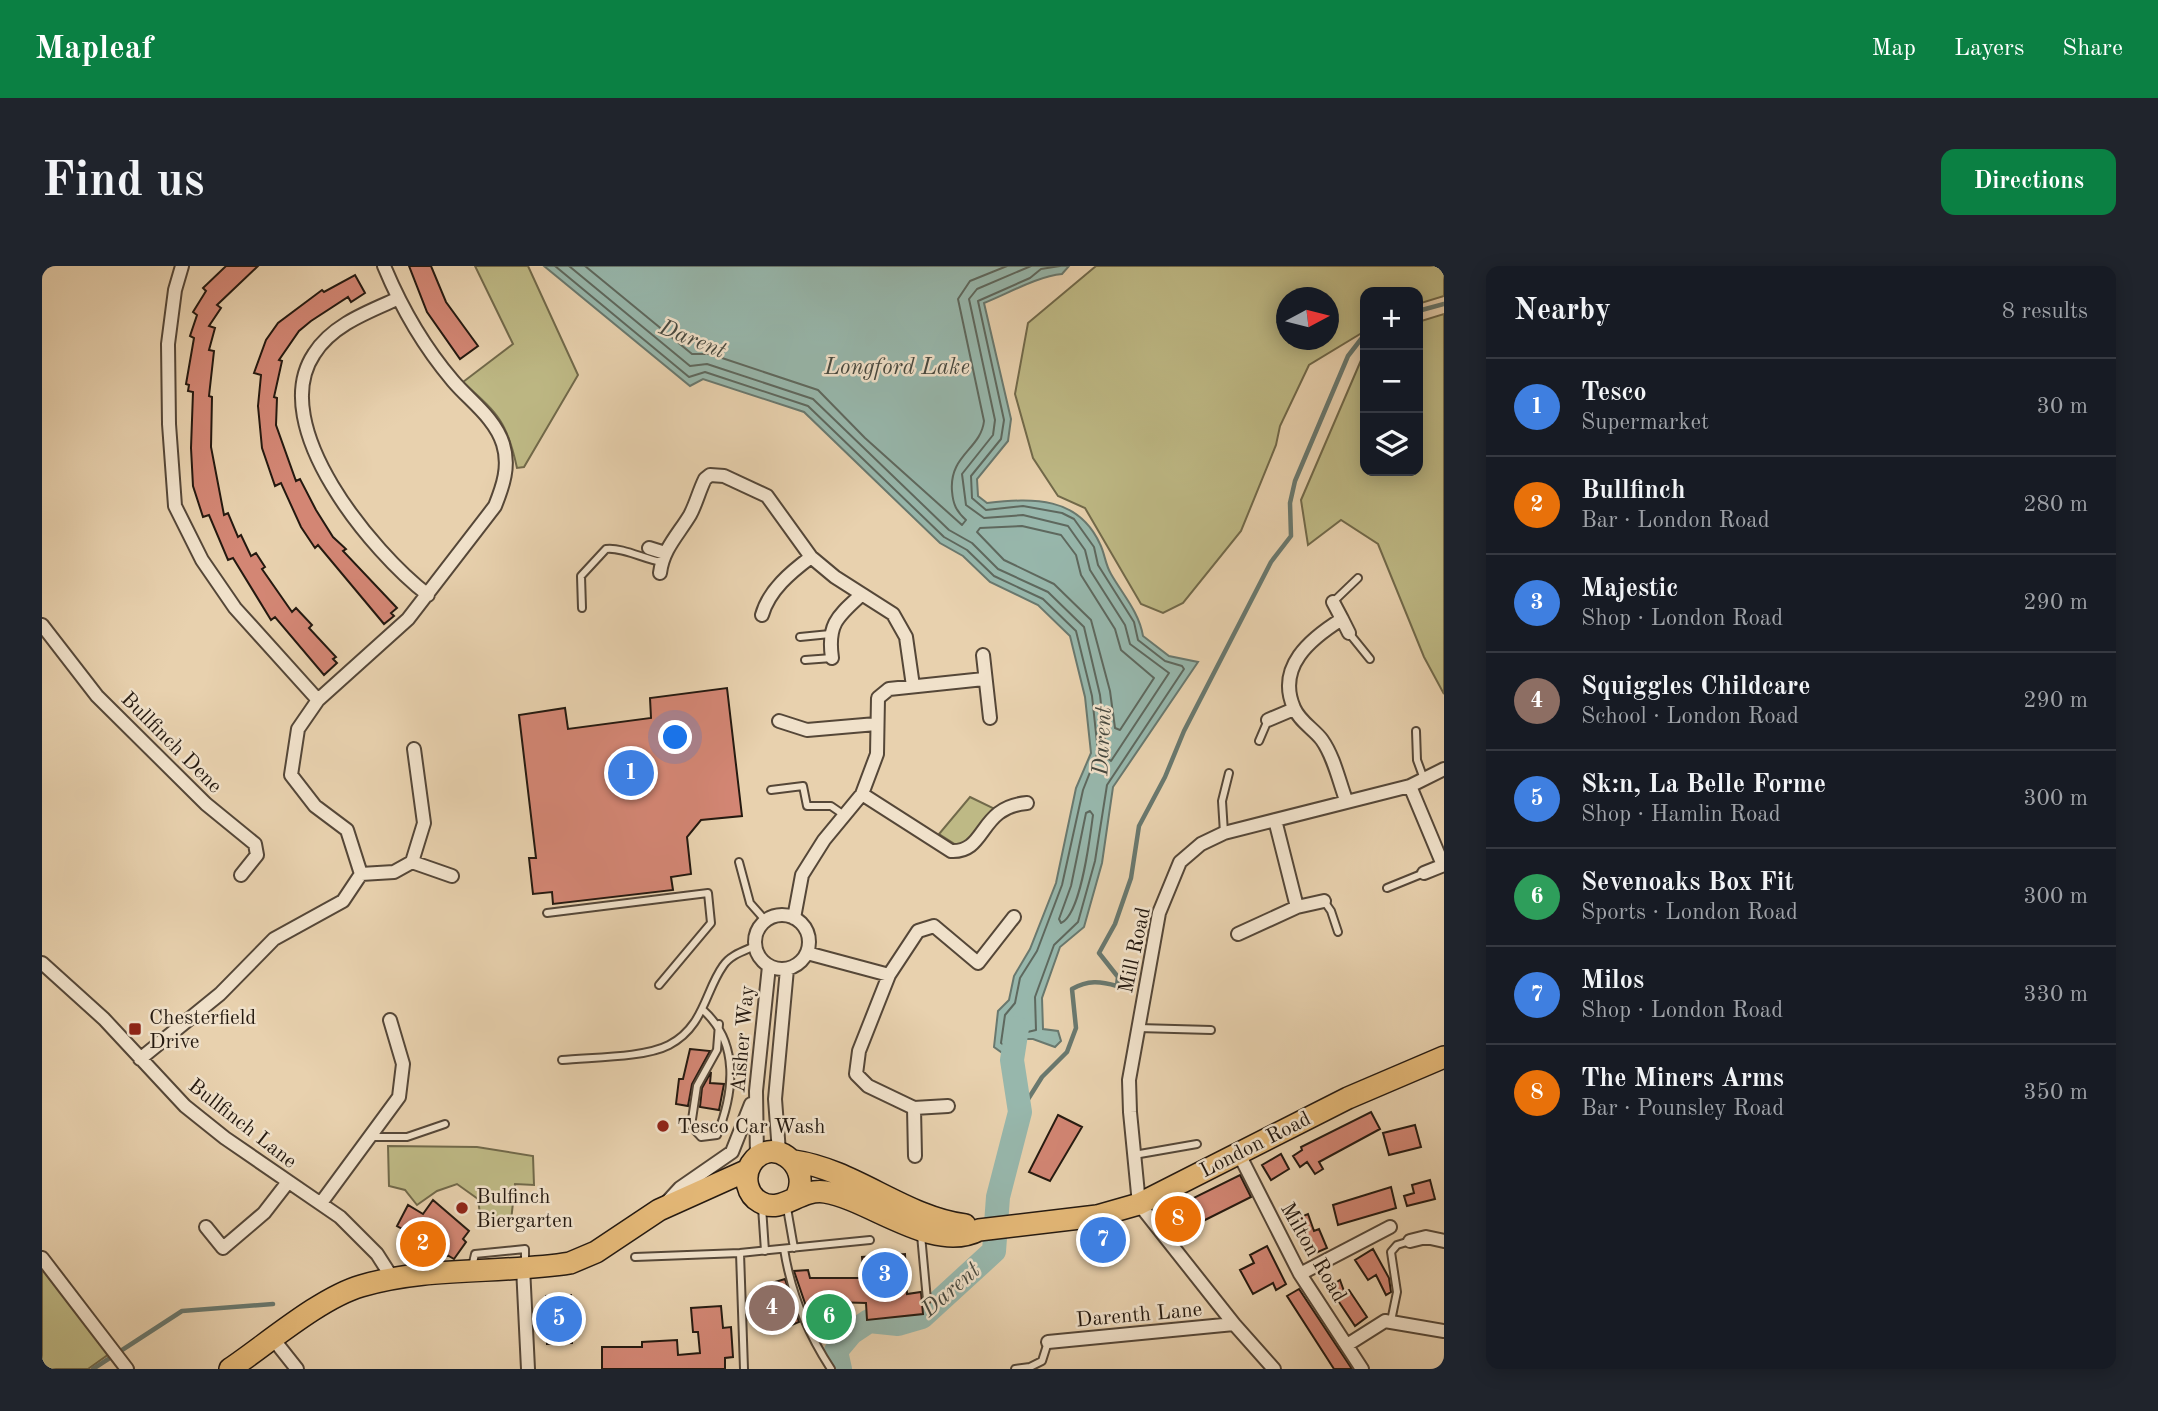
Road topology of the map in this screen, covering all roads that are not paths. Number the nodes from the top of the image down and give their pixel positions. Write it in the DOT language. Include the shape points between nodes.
graph roads {
  1 [pos="182,266"];
  2 [pos="384,266"];
  3 [pos="397,299"];
  4 [pos="649,548"];
  5 [pos="811,557"];
  6 [pos="662,563"];
  7 [pos="1358,578"];
  8 [pos="428,595"];
  9 [pos="861,595"];
  10 [pos="1334,602"];
  11 [pos="582,608"];
  12 [pos="762,615"];
  13 [pos="1342,620"];
  14 [pos="45,628"];
  15 [pos="1349,633"];
  16 [pos="830,634"];
  17 [pos="800,638"];
  18 [pos="983,655"];
  19 [pos="832,658"];
  20 [pos="1370,659"];
  21 [pos="804,660"];
  22 [pos="984,679"];
  23 [pos="913,685"];
  24 [pos="318,700"];
  25 [pos="1294,709"];
  26 [pos="990,718"];
  27 [pos="779,720"];
  28 [pos="1268,720"];
  29 [pos="876,724"];
  30 [pos="1416,731"];
  31 [pos="1259,741"];
  32 [pos="414,749"];
  33 [pos="1444,769"];
  34 [pos="1229,773"];
  35 [pos="1424,779"];
  36 [pos="1410,786"];
  37 [pos="771,790"];
  38 [pos="862,794"];
  39 [pos="1346,800"];
  40 [pos="1027,803"];
  41 [pos="845,816"];
  42 [pos="1275,820"];
  43 [pos="1224,833"];
  44 [pos="412,862"];
  45 [pos="739,862"];
  46 [pos="1443,865"];
  47 [pos="1424,873"];
  48 [pos="362,874"];
  49 [pos="241,875"];
  50 [pos="452,876"];
  51 [pos="1387,888"];
  52 [pos="1324,901"];
  53 [pos="1297,907"];
  54 [pos="547,913"];
  55 [pos="1014,917"];
  56 [pos="794,918"];
  57 [pos="765,920"];
  58 [pos="1338,932"];
  59 [pos="1238,934"];
  60 [pos="755,946"];
  61 [pos="807,953"];
  62 [pos="42,963"];
  63 [pos="769,966"];
  64 [pos="787,969"];
  65 [pos="889,975"];
  66 [pos="659,985"];
  67 [pos="703,1010"];
  68 [pos="390,1020"];
  69 [pos="719,1024"];
  70 [pos="1138,1028"];
  71 [pos="1211,1030"];
  72 [pos="1444,1057"];
  73 [pos="140,1059"];
  74 [pos="562,1060"];
  75 [pos="756,1091"];
  76 [pos="948,1106"];
  77 [pos="914,1108"];
  78 [pos="445,1124"];
  79 [pos="369,1137"];
  80 [pos="1197,1144"];
  81 [pos="1238,1152"];
  82 [pos="1135,1155"];
  83 [pos="915,1156"];
  84 [pos="787,1157"];
  85 [pos="752,1164"];
  86 [pos="288,1182"];
  87 [pos="706,1191"];
  88 [pos="757,1199"];
  89 [pos="792,1199"];
  90 [pos="321,1203"];
  91 [pos="1139,1204"];
  92 [pos="659,1210"];
  93 [pos="919,1220"];
  94 [pos="206,1227"];
  95 [pos="1390,1227"];
  96 [pos="870,1240"];
  97 [pos="1410,1241"];
  98 [pos="1444,1241"];
  99 [pos="794,1248"];
  100 [pos="784,1249"];
  101 [pos="765,1251"];
  102 [pos="740,1253"];
  103 [pos="635,1257"];
  104 [pos="42,1258"];
  105 [pos="524,1267"];
  106 [pos="1300,1274"];
  107 [pos="393,1279"];
  108 [pos="927,1300"];
  109 [pos="1391,1321"];
  110 [pos="1234,1324"];
  111 [pos="1444,1331"];
  112 [pos="274,1340"];
  113 [pos="1048,1342"];
  114 [pos="1347,1345"];
  115 [pos="127,1369"];
  116 [pos="230,1369"];
  117 [pos="297,1369"];
  118 [pos="528,1369"];
  119 [pos="744,1369"];
  120 [pos="831,1369"];
  121 [pos="1015,1369"];
  122 [pos="1274,1369"];
  123 [pos="1362,1369"];
  1 -- 24 [label="street" via="168,344 175,506 202,560 235,608"];
  2 -- 3 [label="street"];
  3 -- 8 [label="street" via="452,380 497,431 506,457 506,475 495,506"];
  3 -- 8 [label="street" via="362,315 323,342 304,371 300,405 315,456 339,495 391,563"];
  4 -- 6 [label="street"];
  5 -- 6 [label="street" via="766,496 716,475 705,479"];
  5 -- 9 [label="street"];
  5 -- 12 [label="street" via="766,602"];
  6 -- 11 [label="lane" via="606,549 581,576"];
  7 -- 10 [label="lane"];
  8 -- 24 [label="street" via="384,643"];
  9 -- 16 [label="street" via="839,616"];
  9 -- 23 [label="street" via="893,614 898,622 906,637"];
  10 -- 13 [label="street"];
  13 -- 15 [label="street"];
  13 -- 25 [label="street" via="1299,653 1287,681"];
  14 -- 49 [label="street, Bullfinch Dene" via="97,696 206,804 255,844 257,855"];
  15 -- 20 [label="lane"];
  16 -- 17 [label="lane"];
  16 -- 19 [label="street"];
  18 -- 22 [label="street"];
  19 -- 21 [label="lane"];
  22 -- 23 [label="street"];
  22 -- 26 [label="street"];
  23 -- 29 [label="street" via="889,689 878,698"];
  24 -- 48 [label="street" via="298,729 291,775 315,806 347,830"];
  25 -- 28 [label="street"];
  25 -- 39 [label="street" via="1322,740"];
  27 -- 29 [label="street" via="807,736"];
  28 -- 31 [label="lane"];
  29 -- 38 [label="street" via="877,754"];
  30 -- 35 [label="lane" via="1417,760"];
  32 -- 44 [label="street" via="424,823"];
  33 -- 35 [label="street, Mill Road"];
  34 -- 43 [label="lane" via="1222,801"];
  35 -- 36 [label="street, Mill Road"];
  36 -- 39 [label="street, Mill Road"];
  36 -- 46 [label="street"];
  37 -- 41 [label="lane" via="803,786 807,806 831,806"];
  38 -- 40 [label="street" via="951,851 970,848 998,811"];
  38 -- 41 [label="street"];
  39 -- 42 [label="street, Mill Road"];
  41 -- 56 [label="street" via="802,875"];
  42 -- 43 [label="street, Mill Road"];
  42 -- 53 [label="street"];
  43 -- 70 [label="street, Mill Road" via="1180,862 1159,913"];
  44 -- 48 [label="street" via="394,872"];
  44 -- 50 [label="street"];
  45 -- 57 [label="lane" via="750,903"];
  46 -- 47 [label="street"];
  47 -- 51 [label="lane"];
  48 -- 73 [label="street" via="343,901 274,939 220,994"];
  52 -- 53 [label="street"];
  52 -- 58 [label="lane"];
  53 -- 59 [label="street"];
  54 -- 66 [label="lane" via="708,893 711,923"];
  55 -- 65 [label="street" via="978,962 934,926 918,931"];
  56 -- 57 [label="street" via="778,915"];
  56 -- 61 [label="street" via="807,934"];
  57 -- 60 [label="street" via="756,933"];
  60 -- 63 [label="street, Aisher Way"];
  60 -- 67 [label="lane" via="722,966"];
  61 -- 64 [label="street"];
  61 -- 65 [label="street"];
  62 -- 73 [label="street, Bullfinch Lane"];
  63 -- 64 [label="street, Aisher Way"];
  63 -- 75 [label="street, Aisher Way"];
  64 -- 84 [label="street, Aisher Way" via="775,1099"];
  65 -- 77 [label="street" via="859,1051 856,1074 867,1086"];
  67 -- 69 [label="lane"];
  67 -- 74 [label="lane" via="670,1045"];
  68 -- 79 [label="street" via="403,1064 399,1097"];
  69 -- 69 [label="lane" via="729,1051 729,1107 717,1135 701,1137 691,1126 697,1086 717,1050"];
  70 -- 71 [label="lane"];
  70 -- 82 [label="street, Mill Road" via="1129,1080"];
  72 -- 81 [label="main road, London Road"];
  73 -- 86 [label="street, Bullfinch Lane" via="185,1106"];
  75 -- 85 [label="street, Aisher Way"];
  75 -- 92 [label="street" via="732,1152 680,1188"];
  76 -- 77 [label="street"];
  77 -- 83 [label="street"];
  78 -- 79 [label="lane" via="407,1137"];
  79 -- 90 [label="street"];
  80 -- 82 [label="lane"];
  81 -- 91 [label="main road, London Road"];
  81 -- 106 [label="street, Milton Road"];
  82 -- 91 [label="street, Mill Road"];
  84 -- 85 [label="main road, London Road" via="770,1152"];
  84 -- 89 [label="main road" via="801,1178"];
  84 -- 93 [label="main road, London Road" via="820,1167"];
  85 -- 87 [label="main road, London Road"];
  85 -- 88 [label="main road" via="747,1182"];
  86 -- 90 [label="street, Bullfinch Lane"];
  86 -- 94 [label="street" via="264,1213 223,1248"];
  87 -- 88 [label="main road, London Road"];
  87 -- 92 [label="main road, London Road"];
  88 -- 89 [label="main road, London Road" via="776,1206"];
  88 -- 101 [label="lane"];
  89 -- 93 [label="main road, London Road" via="826,1192"];
  89 -- 99 [label="lane"];
  90 -- 107 [label="street, Bullfinch Lane" via="377,1254"];
  91 -- 93 [label="main road, London Road" via="1097,1216 982,1230"];
  91 -- 110 [label="street"];
  92 -- 105 [label="main road, London Road" via="582,1259"];
  93 -- 108 [label="lane"];
  95 -- 106 [label="street"];
  96 -- 99 [label="lane"];
  97 -- 98 [label="street" via="1426,1237"];
  97 -- 109 [label="lane" via="1391,1252 1397,1292"];
  99 -- 100 [label="lane"];
  100 -- 101 [label="lane"];
  100 -- 120 [label="lane" via="790,1286 813,1341"];
  101 -- 102 [label="lane"];
  102 -- 103 [label="lane"];
  102 -- 119 [label="lane"];
  104 -- 115 [label="street"];
  105 -- 107 [label="main road, London Road"];
  105 -- 118 [label="street"];
  106 -- 114 [label="street, Milton Road"];
  107 -- 112 [label="main road, London Road" via="334,1297"];
  109 -- 111 [label="street"];
  109 -- 114 [label="street"];
  110 -- 113 [label="street, Darenth Lane"];
  110 -- 122 [label="street"];
  112 -- 116 [label="main road, London Road"];
  112 -- 117 [label="street"];
  113 -- 121 [label="lane" via="1042,1361"];
  114 -- 123 [label="street, Milton Road"];
}
